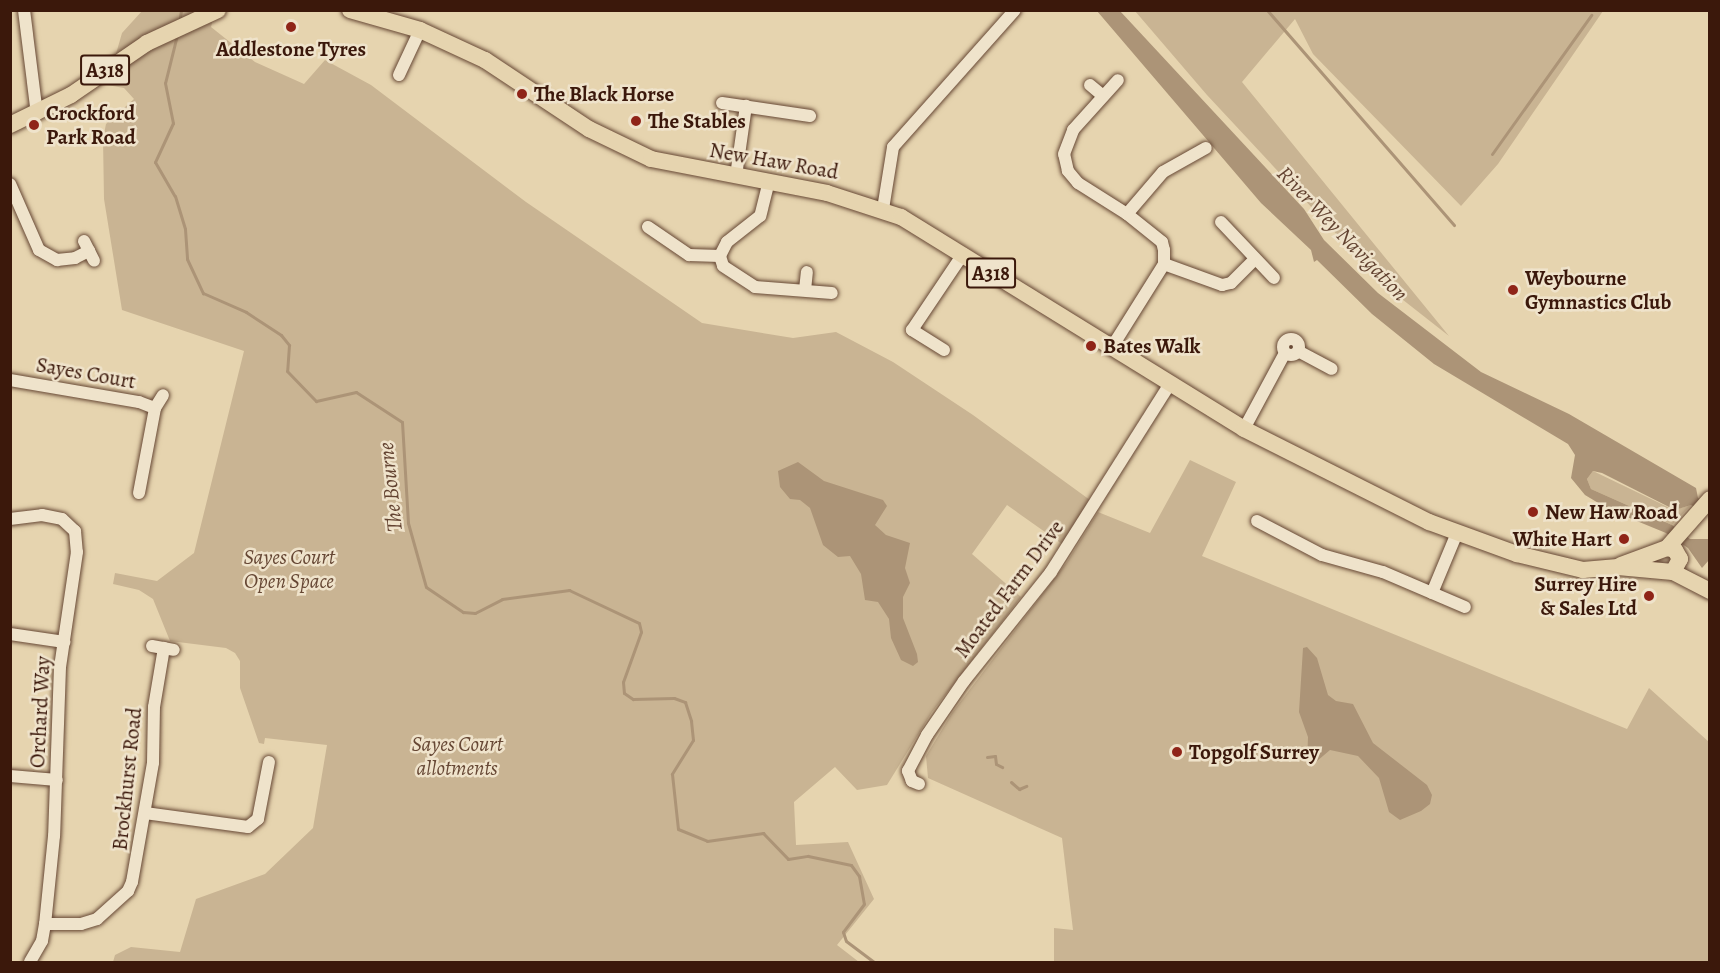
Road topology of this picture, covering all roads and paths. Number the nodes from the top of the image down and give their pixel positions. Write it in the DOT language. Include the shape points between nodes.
graph roads {
  1 [pos="24,10"];
  2 [pos="218,10"];
  3 [pos="350,10"];
  4 [pos="1015,10"];
  5 [pos="420,30"];
  6 [pos="399,75"];
  7 [pos="1118,80"];
  8 [pos="1090,85"];
  9 [pos="1103,96"];
  10 [pos="722,103"];
  11 [pos="746,106"];
  12 [pos="37,114"];
  13 [pos="810,116"];
  14 [pos="10,124"];
  15 [pos="1206,148"];
  16 [pos="736,176"];
  17 [pos="769,181"];
  18 [pos="10,184"];
  19 [pos="883,208"];
  20 [pos="1127,214"];
  21 [pos="1221,222"];
  22 [pos="648,227"];
  23 [pos="89,251"];
  24 [pos="963,254"];
  25 [pos="720,256"];
  26 [pos="1255,259"];
  27 [pos="1164,264"];
  28 [pos="807,272"];
  29 [pos="1274,278"];
  30 [pos="805,290"];
  31 [pos="832,293"];
  32 [pos="1112,347"];
  33 [pos="944,350"];
  34 [pos="1332,369"];
  35 [pos="10,380"];
  36 [pos="1170,384"];
  37 [pos="163,395"];
  38 [pos="154,408"];
  39 [pos="1244,429"];
  40 [pos="140,493"];
  41 [pos="1710,499"];
  42 [pos="10,519"];
  43 [pos="1257,521"];
  44 [pos="1457,533"];
  45 [pos="1671,556"];
  46 [pos="1705,588"];
  47 [pos="1432,593"];
  48 [pos="1465,607"];
  49 [pos="10,634"];
  50 [pos="64,642"];
  51 [pos="163,648"];
  52 [pos="269,762"];
  53 [pos="10,776"];
  54 [pos="57,780"];
  55 [pos="919,784"];
  56 [pos="145,813"];
  57 [pos="45,924"];
  58 [pos="30,963"];
  1 -- 12 [label="street"];
  2 -- 12 [label="main road, A318" via="147,43"];
  3 -- 5 [label="main road, New Haw Road / A318"];
  4 -- 19 [label="street" via="893,147"];
  5 -- 6 [label="street"];
  5 -- 16 [label="main road, New Haw Road / A318" via="490,63 624,148 671,166"];
  7 -- 9 [label="street"];
  8 -- 9 [label="street"];
  9 -- 20 [label="street" via="1073,130 1066,146 1066,163 1078,183"];
  10 -- 11 [label="street"];
  11 -- 13 [label="street"];
  11 -- 16 [label="street"];
  12 -- 14 [label="main road, A318"];
  15 -- 20 [label="street" via="1163,172"];
  16 -- 17 [label="main road, New Haw Road / A318"];
  17 -- 19 [label="main road, New Haw Road / A318"];
  17 -- 25 [label="street" via="760,216 727,242"];
  18 -- 23 [label="street" via="39,250 57,260"];
  19 -- 24 [label="main road, New Haw Road / A318"];
  20 -- 27 [label="street" via="1162,242"];
  21 -- 26 [label="street"];
  22 -- 25 [label="street" via="692,257"];
  24 -- 32 [label="main road, New Haw Road / A318"];
  24 -- 33 [label="street" via="912,330"];
  25 -- 30 [label="street" via="726,269 749,285"];
  26 -- 27 [label="street" via="1231,283 1222,285"];
  26 -- 29 [label="street"];
  27 -- 32 [label="street"];
  28 -- 30 [label="street"];
  30 -- 31 [label="street"];
  32 -- 36 [label="main road, New Haw Road / A318"];
  34 -- 39 [label="street" via="1298,351 1292,355 1285,353"];
  35 -- 38 [label="street, Sayes Court" via="139,402"];
  36 -- 39 [label="main road, New Haw Road / A318"];
  36 -- 55 [label="street, Moated Farm Drive" via="1051,572 964,681 927,735 908,771 912,781"];
  37 -- 38 [label="street, Sayes Court"];
  38 -- 40 [label="street, Sayes Court"];
  39 -- 44 [label="main road, New Haw Road / A318" via="1350,485"];
  41 -- 45 [label="main road" via="1686,527"];
  42 -- 50 [label="street, Orchard Way" via="54,516 75,531 76,562"];
  43 -- 47 [label="street" via="1267,532 1322,555"];
  44 -- 45 [label="main road, New Haw Road / A318" via="1589,570"];
  44 -- 47 [label="street"];
  45 -- 46 [label="main road"];
  47 -- 48 [label="street"];
  49 -- 50 [label="street"];
  50 -- 54 [label="street, Orchard Way"];
  51 -- 56 [label="street, Brockhurst Road"];
  52 -- 56 [label="street" via="258,819 248,827"];
  53 -- 54 [label="street"];
  54 -- 57 [label="street, Orchard Way"];
  56 -- 57 [label="street, Brockhurst Road" via="138,862 128,891 97,919 81,924"];
  57 -- 58 [label="street, Orchard Way" via="42,941"];
}
